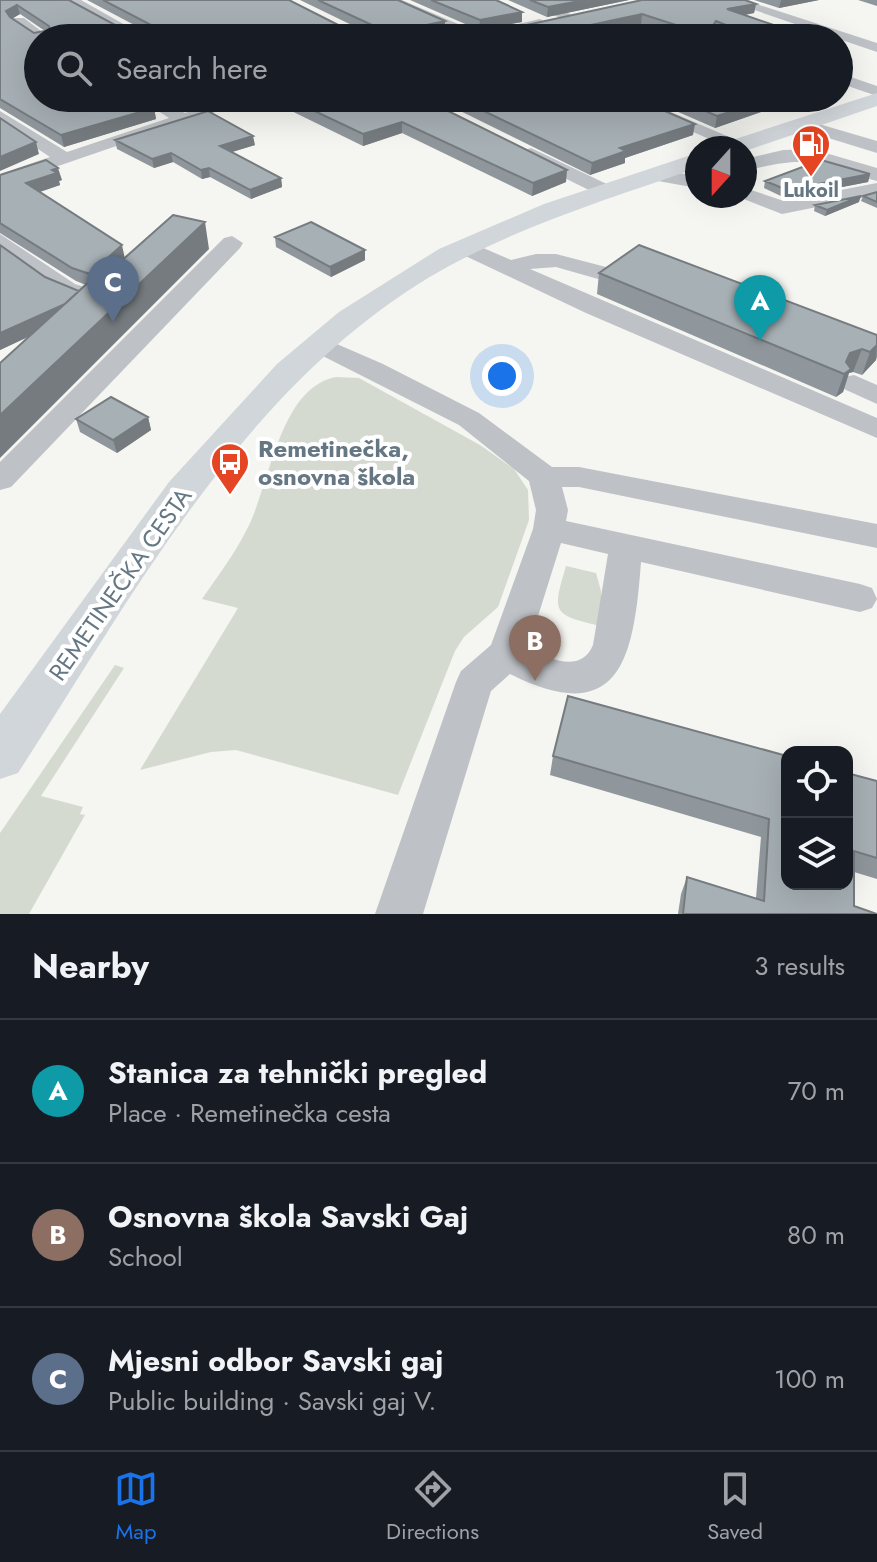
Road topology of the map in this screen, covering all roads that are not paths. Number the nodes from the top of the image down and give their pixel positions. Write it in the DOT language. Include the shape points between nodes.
graph roads {
  1 [pos="391,0"];
  2 [pos="731,0"];
  3 [pos="76,3"];
  4 [pos="521,6"];
  5 [pos="586,14"];
  6 [pos="570,17"];
  7 [pos="19,21"];
  8 [pos="543,23"];
  9 [pos="115,24"];
  10 [pos="445,24"];
  11 [pos="539,24"];
  12 [pos="804,24"];
  13 [pos="24,25"];
  14 [pos="853,40"];
  15 [pos="877,48"];
  16 [pos="853,83"];
  17 [pos="877,91"];
  18 [pos="877,99"];
  19 [pos="853,107"];
  20 [pos="171,112"];
  21 [pos="205,112"];
  22 [pos="653,112"];
  23 [pos="838,112"];
  24 [pos="0,116"];
  25 [pos="183,119"];
  26 [pos="802,124"];
  27 [pos="703,136"];
  28 [pos="510,144"];
  29 [pos="757,145"];
  30 [pos="877,147"];
  31 [pos="757,153"];
  32 [pos="64,158"];
  33 [pos="685,164"];
  34 [pos="654,175"];
  35 [pos="877,175"];
  36 [pos="0,180"];
  37 [pos="685,180"];
  38 [pos="877,189"];
  39 [pos="606,191"];
  40 [pos="757,199"];
  41 [pos="202,238"];
  42 [pos="0,241"];
  43 [pos="465,247"];
  44 [pos="514,267"];
  45 [pos="598,272"];
  46 [pos="108,290"];
  47 [pos="316,343"];
  48 [pos="843,413"];
  49 [pos="877,415"];
  50 [pos="877,429"];
  51 [pos="544,477"];
  52 [pos="0,480"];
  53 [pos="549,529"];
  54 [pos="877,536"];
  55 [pos="626,547"];
  56 [pos="860,598"];
  57 [pos="507,654"];
  58 [pos="0,756"];
  59 [pos="399,914"];
  1 -- 10 [label="street"];
  2 -- 12 [label="street"];
  3 -- 9 [label="street"];
  4 -- 6 [label="street"];
  4 -- 8 [label="street"];
  5 -- 6 [label="street"];
  6 -- 8 [label="street"];
  7 -- 13 [label="street"];
  8 -- 11 [label="street"];
  14 -- 15 [label="street"];
  16 -- 17 [label="street"];
  18 -- 19 [label="main road"];
  20 -- 25 [label="street"];
  21 -- 25 [label="street"];
  22 -- 27 [label="street"];
  23 -- 26 [label="main road"];
  24 -- 32 [label="street"];
  25 -- 32 [label="street"];
  26 -- 29 [label="main road"];
  26 -- 30 [label="street"];
  28 -- 39 [label="street"];
  31 -- 35 [label="street" via="807,152"];
  32 -- 36 [label="street"];
  33 -- 34 [label="main road, REMETINEČKA CESTA"];
  34 -- 37 [label="street"];
  34 -- 39 [label="main road, REMETINEČKA CESTA"];
  38 -- 40 [label="street" via="782,208"];
  39 -- 43 [label="main road, REMETINEČKA CESTA" via="517,222"];
  41 -- 52 [label="street" via="232,243"];
  42 -- 46 [label="street" via="67,289 98,300"];
  43 -- 44 [label="street"];
  43 -- 47 [label="main road, REMETINEČKA CESTA" via="375,299"];
  44 -- 45 [label="street" via="534,258"];
  44 -- 48 [label="street" via="637,326"];
  47 -- 51 [label="street" via="480,427 523,454"];
  47 -- 58 [label="main road, REMETINEČKA CESTA" via="253,404 192,482"];
  48 -- 49 [label="street"];
  48 -- 50 [label="street"];
  51 -- 53 [label="street" via="552,510"];
  51 -- 54 [label="street" via="579,477"];
  53 -- 55 [label="street"];
  53 -- 57 [label="street"];
  55 -- 56 [label="street"];
  55 -- 57 [label="street" via="612,640 600,668 588,675 552,674"];
  57 -- 59 [label="street" via="475,682"];
}
